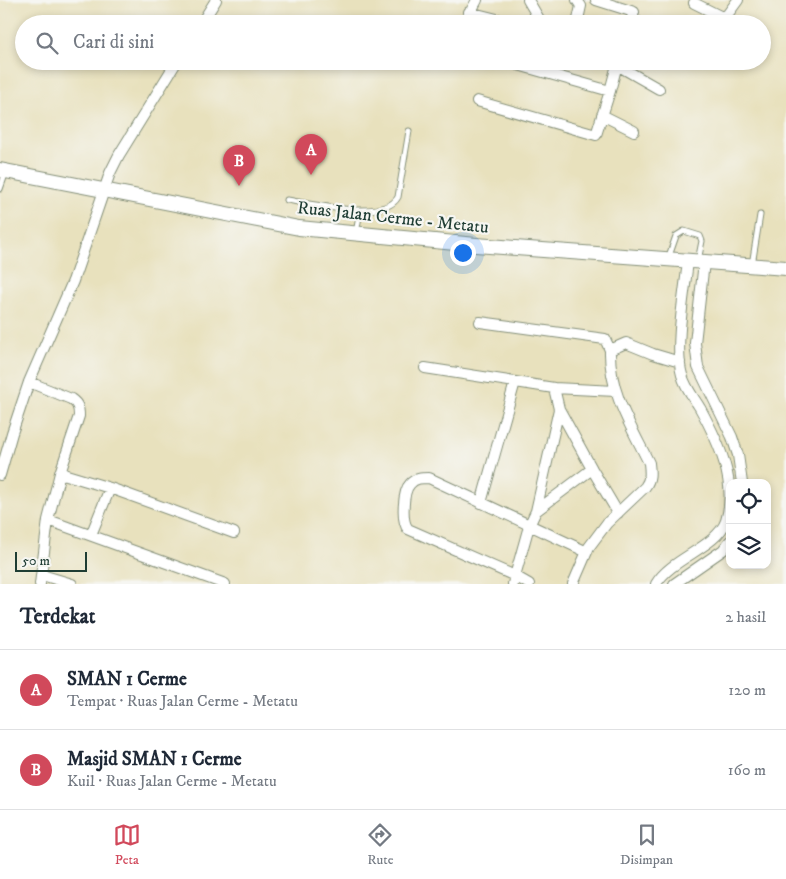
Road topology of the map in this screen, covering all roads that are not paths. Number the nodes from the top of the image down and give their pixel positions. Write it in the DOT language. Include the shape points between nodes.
graph roads {
  1 [pos="216,0"];
  2 [pos="477,0"];
  3 [pos="528,0"];
  4 [pos="596,0"];
  5 [pos="738,0"];
  6 [pos="580,2"];
  7 [pos="694,3"];
  8 [pos="470,12"];
  9 [pos="207,15"];
  10 [pos="468,15"];
  11 [pos="482,15"];
  12 [pos="537,15"];
  13 [pos="578,15"];
  14 [pos="634,15"];
  15 [pos="718,15"];
  16 [pos="727,15"];
  17 [pos="171,70"];
  18 [pos="536,70"];
  19 [pos="616,70"];
  20 [pos="629,70"];
  21 [pos="659,89"];
  22 [pos="610,91"];
  23 [pos="477,101"];
  24 [pos="602,115"];
  25 [pos="408,131"];
  26 [pos="634,131"];
  27 [pos="3,171"];
  28 [pos="0,189"];
  29 [pos="103,190"];
  30 [pos="287,200"];
  31 [pos="360,211"];
  32 [pos="760,215"];
  33 [pos="356,233"];
  34 [pos="668,259"];
  35 [pos="697,261"];
  36 [pos="752,266"];
  37 [pos="786,268"];
  38 [pos="480,322"];
  39 [pos="610,350"];
  40 [pos="680,362"];
  41 [pos="425,368"];
  42 [pos="29,382"];
  43 [pos="515,382"];
  44 [pos="554,388"];
  45 [pos="616,391"];
  46 [pos="719,408"];
  47 [pos="560,409"];
  48 [pos="704,415"];
  49 [pos="729,429"];
  50 [pos="714,436"];
  51 [pos="592,469"];
  52 [pos="60,472"];
  53 [pos="0,475"];
  54 [pos="728,479"];
  55 [pos="741,479"];
  56 [pos="110,488"];
  57 [pos="481,503"];
  58 [pos="536,511"];
  59 [pos="618,513"];
  60 [pos="48,520"];
  61 [pos="529,526"];
  62 [pos="726,526"];
  63 [pos="234,533"];
  64 [pos="91,535"];
  65 [pos="726,546"];
  66 [pos="587,552"];
  67 [pos="41,579"];
  68 [pos="514,580"];
  69 [pos="72,584"];
  70 [pos="225,584"];
  71 [pos="529,584"];
  72 [pos="573,584"];
  73 [pos="656,584"];
  74 [pos="674,584"];
  1 -- 9 [label="street"];
  2 -- 8 [label="street"];
  3 -- 12 [label="street"];
  4 -- 14 [label="street" via="634,12"];
  5 -- 16 [label="street"];
  6 -- 13 [label="street"];
  7 -- 15 [label="street"];
  8 -- 10 [label="street"];
  8 -- 11 [label="street"];
  17 -- 29 [label="street" via="119,154"];
  18 -- 22 [label="street"];
  19 -- 22 [label="street"];
  20 -- 21 [label="street"];
  22 -- 24 [label="street"];
  23 -- 24 [label="street" via="596,135"];
  24 -- 26 [label="street"];
  25 -- 31 [label="lane" via="395,203 381,210"];
  27 -- 28 [label="lane"];
  27 -- 29 [label="main road, Ruas Jalan Cerme - Metatu"];
  29 -- 33 [label="main road, Ruas Jalan Cerme - Metatu" via="299,228"];
  29 -- 42 [label="street" via="73,281"];
  30 -- 31 [label="lane"];
  31 -- 33 [label="lane"];
  32 -- 36 [label="lane"];
  33 -- 34 [label="main road, Ruas Jalan Cerme - Metatu"];
  34 -- 35 [label="main road, Ruas Jalan Cerme - Metatu"];
  34 -- 35 [label="lane" via="676,236 684,231 700,236 702,241"];
  35 -- 36 [label="main road, Ruas Jalan Cerme - Metatu"];
  35 -- 40 [label="street"];
  35 -- 46 [label="street" via="695,343 698,367"];
  36 -- 37 [label="main road, Ruas Jalan Cerme - Metatu"];
  38 -- 39 [label="street" via="604,339"];
  39 -- 40 [label="street" via="626,343"];
  39 -- 45 [label="street"];
  40 -- 48 [label="street" via="682,376"];
  41 -- 43 [label="street"];
  42 -- 52 [label="street" via="71,399 79,408"];
  42 -- 53 [label="street"];
  43 -- 44 [label="street"];
  43 -- 57 [label="street"];
  44 -- 45 [label="street"];
  44 -- 47 [label="street"];
  45 -- 59 [label="street" via="649,462 651,474 645,487"];
  46 -- 48 [label="street"];
  46 -- 49 [label="street"];
  47 -- 51 [label="street"];
  47 -- 58 [label="street"];
  48 -- 50 [label="street"];
  49 -- 50 [label="street"];
  49 -- 55 [label="street"];
  50 -- 54 [label="street"];
  51 -- 58 [label="street"];
  51 -- 59 [label="street"];
  52 -- 56 [label="street"];
  52 -- 60 [label="street"];
  56 -- 63 [label="street"];
  56 -- 64 [label="street"];
  57 -- 61 [label="street"];
  57 -- 68 [label="street" via="429,478 422,478 407,488 403,518 408,529"];
  58 -- 61 [label="street"];
  59 -- 66 [label="street"];
  60 -- 64 [label="street"];
  60 -- 67 [label="street"];
  61 -- 66 [label="street"];
  61 -- 68 [label="street"];
  62 -- 73 [label="street" via="669,568"];
  64 -- 70 [label="street"];
  65 -- 74 [label="street"];
  66 -- 72 [label="street"];
  67 -- 69 [label="street"];
  68 -- 71 [label="street"];
}
